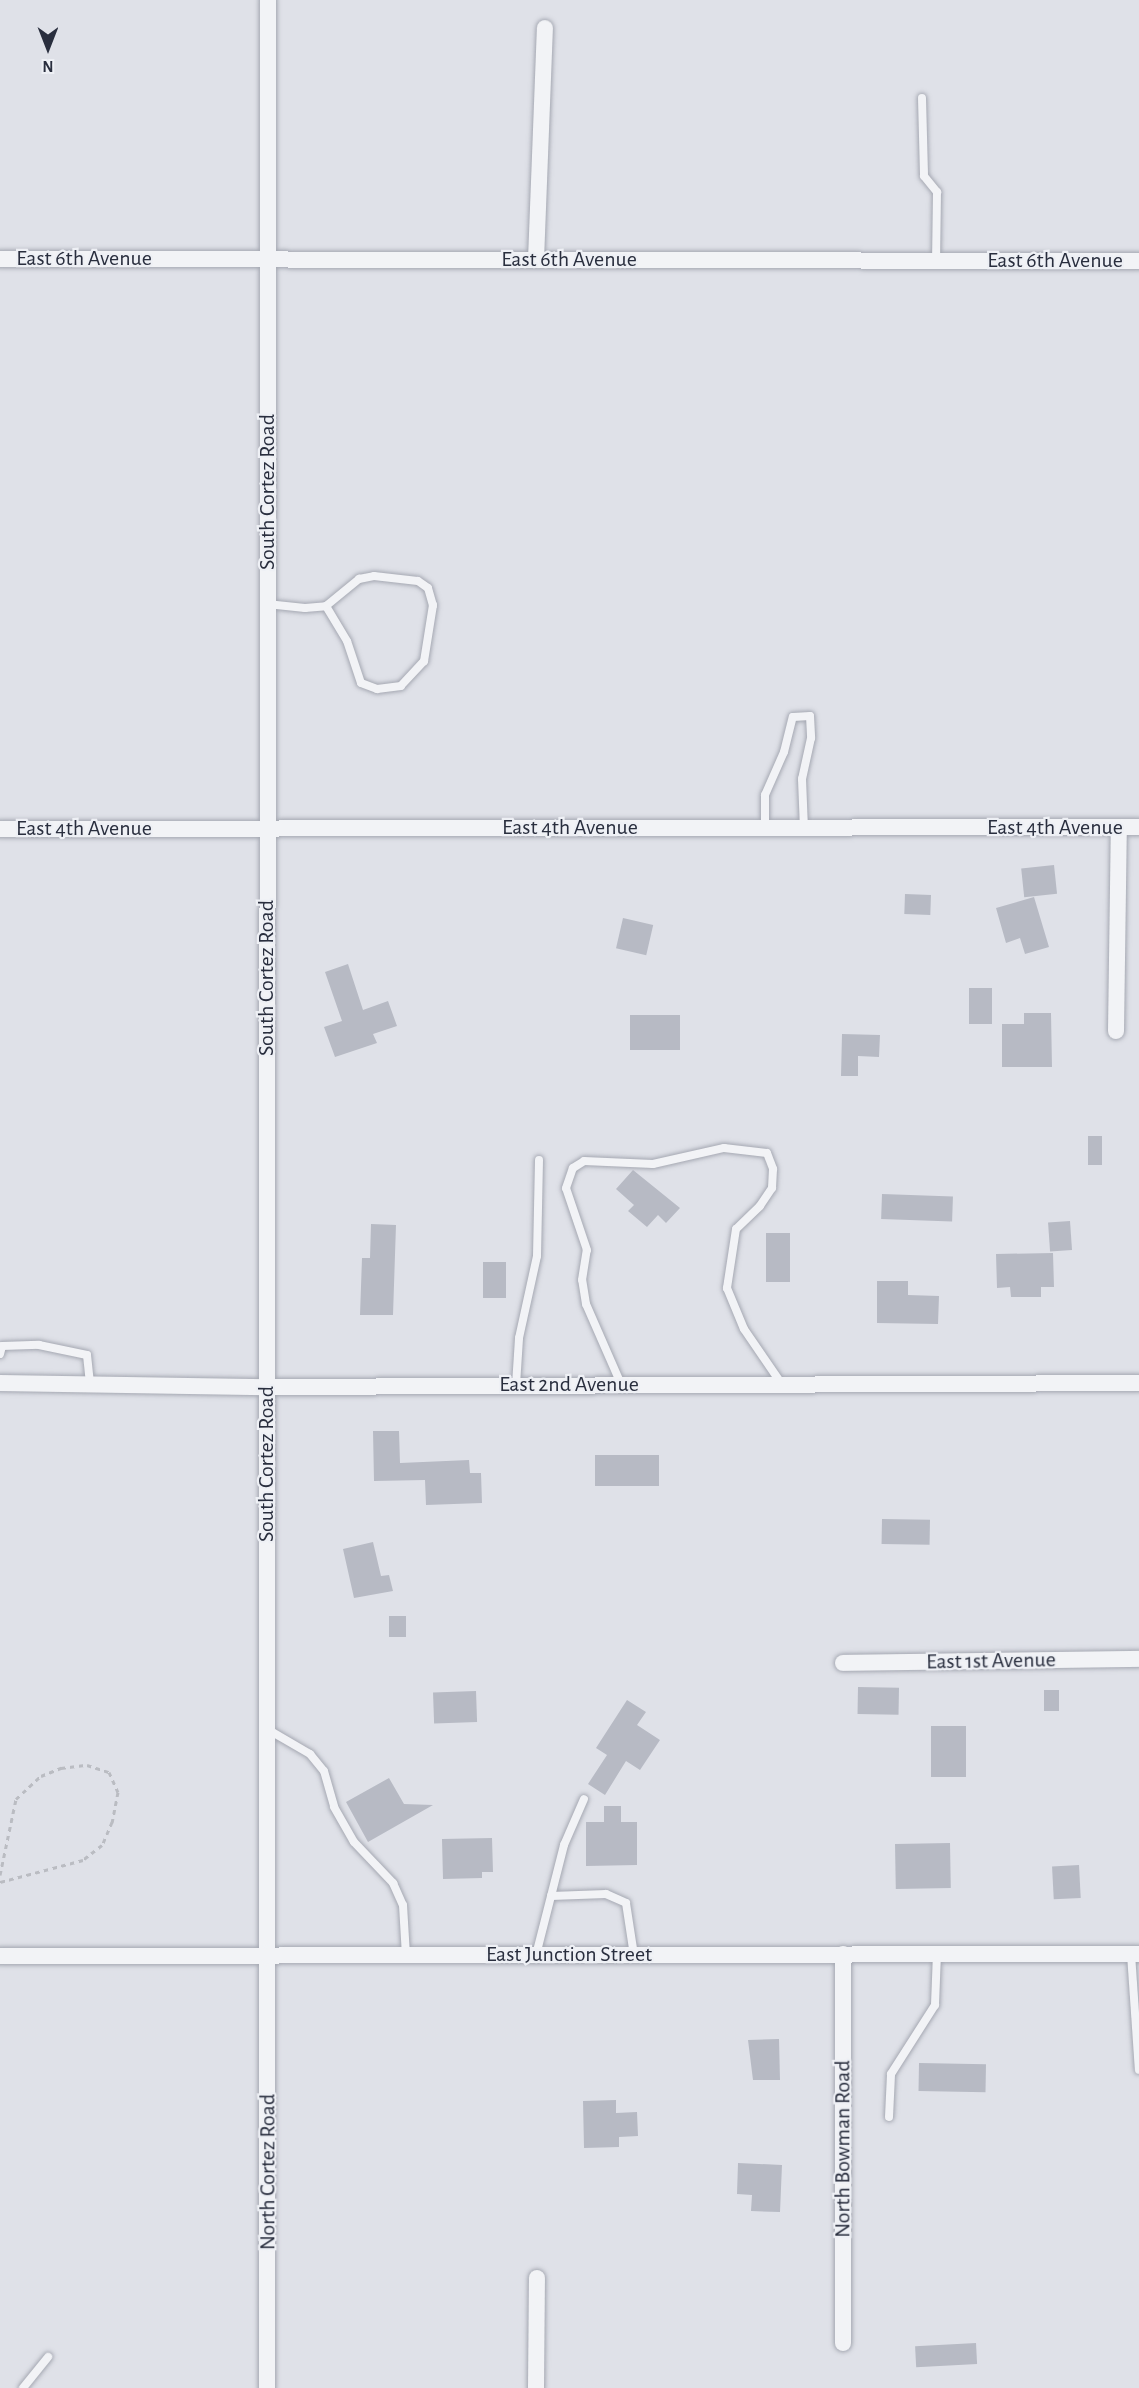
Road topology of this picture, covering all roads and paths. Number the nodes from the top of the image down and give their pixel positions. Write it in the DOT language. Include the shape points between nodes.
graph roads {
  1 [pos="268,0"];
  2 [pos="545,28"];
  3 [pos="922,98"];
  4 [pos="0,259"];
  5 [pos="268,260"];
  6 [pos="536,260"];
  7 [pos="936,261"];
  8 [pos="1139,261"];
  9 [pos="267,604"];
  10 [pos="326,606"];
  11 [pos="1139,827"];
  12 [pos="765,828"];
  13 [pos="804,828"];
  14 [pos="1119,828"];
  15 [pos="0,829"];
  16 [pos="267,829"];
  17 [pos="1116,1031"];
  18 [pos="538,1160"];
  19 [pos="0,1354"];
  20 [pos="0,1383"];
  21 [pos="782,1383"];
  22 [pos="1139,1383"];
  23 [pos="90,1384"];
  24 [pos="621,1384"];
  25 [pos="516,1385"];
  26 [pos="267,1387"];
  27 [pos="1139,1659"];
  28 [pos="843,1663"];
  29 [pos="267,1729"];
  30 [pos="584,1799"];
  31 [pos="0,1875"];
  32 [pos="0,1882"];
  33 [pos="550,1896"];
  34 [pos="843,1954"];
  35 [pos="937,1954"];
  36 [pos="1135,1954"];
  37 [pos="268,1955"];
  38 [pos="406,1955"];
  39 [pos="536,1955"];
  40 [pos="634,1955"];
  41 [pos="0,1956"];
  42 [pos="1139,2070"];
  43 [pos="889,2117"];
  44 [pos="537,2278"];
  45 [pos="843,2343"];
  46 [pos="48,2357"];
  47 [pos="23,2388"];
  48 [pos="267,2388"];
  49 [pos="536,2388"];
  1 -- 5 [label="street, South Cortez Road"];
  2 -- 6 [label="street"];
  3 -- 7 [label="lane" via="924,176 937,192"];
  4 -- 5 [label="street, East 6th Avenue"];
  5 -- 6 [label="street, East 6th Avenue"];
  5 -- 9 [label="street, South Cortez Road"];
  6 -- 7 [label="street, East 6th Avenue"];
  7 -- 8 [label="street, East 6th Avenue"];
  9 -- 10 [label="lane"];
  9 -- 16 [label="street, South Cortez Road"];
  10 -- 10 [label="lane" via="359,579 374,576 418,581 428,588 433,605 424,662 401,686 377,690 362,683 347,641"];
  11 -- 14 [label="street, East 4th Avenue"];
  12 -- 13 [label="street, East 4th Avenue"];
  12 -- 13 [label="lane" via="765,795 784,752 793,717 810,716 811,738 802,779"];
  12 -- 16 [label="street, East 4th Avenue"];
  13 -- 14 [label="street, East 4th Avenue"];
  14 -- 17 [label="street"];
  15 -- 16 [label="street, East 4th Avenue"];
  16 -- 26 [label="street, South Cortez Road"];
  18 -- 25 [label="lane" via="537,1256 519,1338"];
  19 -- 23 [label="lane" via="2,1346 39,1345 87,1355"];
  20 -- 23 [label="street, East 2nd Avenue"];
  21 -- 22 [label="street, East 2nd Avenue"];
  21 -- 24 [label="street, East 2nd Avenue"];
  21 -- 24 [label="lane" via="744,1329 727,1288 736,1229 772,1188 773,1169 767,1153 724,1148 653,1164 584,1161 573,1168 566,1188 587,1250 582,1280 586,1304"];
  23 -- 26 [label="street, East 2nd Avenue"];
  24 -- 25 [label="street, East 2nd Avenue"];
  25 -- 26 [label="street, East 2nd Avenue"];
  26 -- 29 [label="street, South Cortez Road"];
  27 -- 28 [label="street, East 1st Avenue"];
  29 -- 37 [label="street, South Cortez Road"];
  29 -- 38 [label="lane" via="310,1754 324,1771 334,1807 354,1842 393,1883 403,1905"];
  30 -- 33 [label="lane" via="564,1845"];
  31 -- 32 [label="path" via="16,1799 41,1776 62,1768 87,1765 109,1772 118,1792 102,1845 83,1860"];
  33 -- 39 [label="lane"];
  33 -- 40 [label="lane" via="606,1894 626,1903"];
  34 -- 35 [label="street, East Junction Street"];
  34 -- 40 [label="street, East Junction Street"];
  34 -- 45 [label="street, North Bowman Road"];
  35 -- 36 [label="street, East Junction Street"];
  35 -- 43 [label="lane" via="935,2005 891,2074"];
  36 -- 42 [label="lane"];
  37 -- 38 [label="street, East Junction Street"];
  37 -- 41 [label="street, East Junction Street"];
  37 -- 48 [label="street, North Cortez Road"];
  38 -- 39 [label="street, East Junction Street"];
  39 -- 40 [label="street, East Junction Street"];
  44 -- 49 [label="street"];
  46 -- 47 [label="lane"];
}
